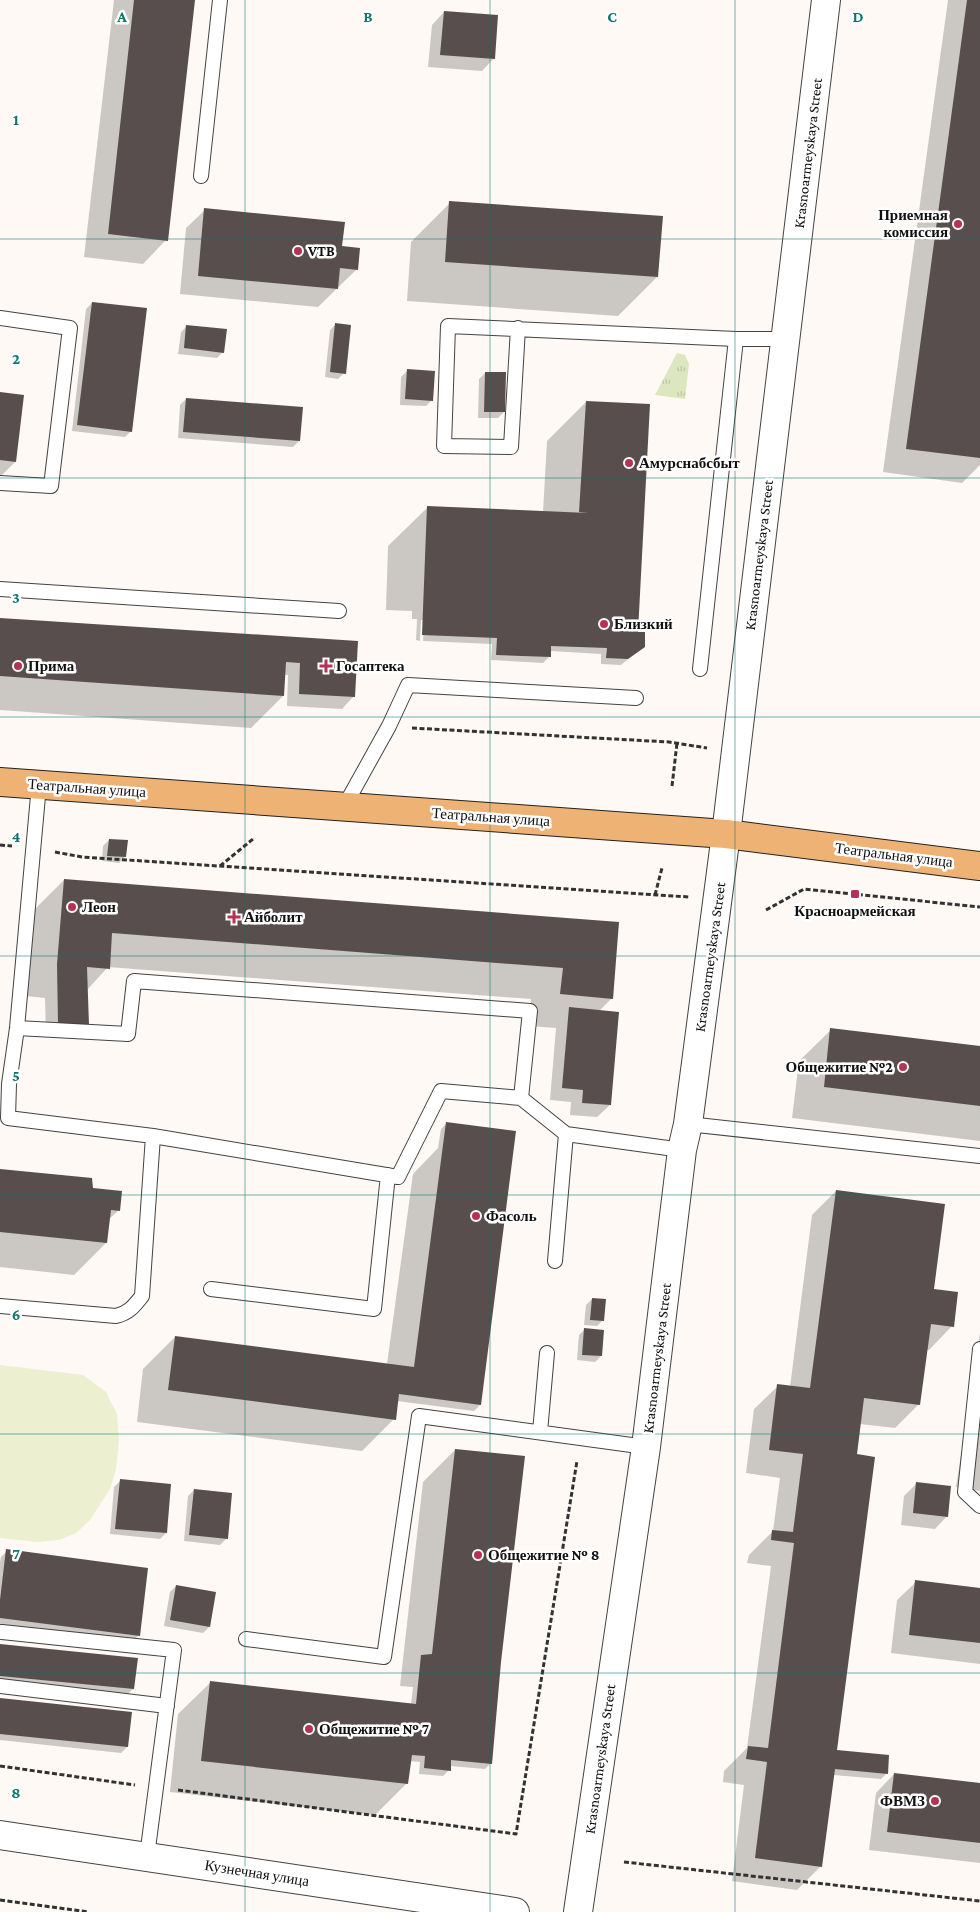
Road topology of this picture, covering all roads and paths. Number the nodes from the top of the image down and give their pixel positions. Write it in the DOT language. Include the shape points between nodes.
graph roads {
  1 [pos="220,0"];
  2 [pos="826,0"];
  3 [pos="201,176"];
  4 [pos="0,318"];
  5 [pos="518,328"];
  6 [pos="736,339"];
  7 [pos="785,339"];
  8 [pos="0,483"];
  9 [pos="0,589"];
  10 [pos="339,611"];
  11 [pos="700,669"];
  12 [pos="636,698"];
  13 [pos="389,726"];
  14 [pos="677,744"];
  15 [pos="735,753"];
  16 [pos="0,782"];
  17 [pos="39,785"];
  18 [pos="672,786"];
  19 [pos="344,807"];
  20 [pos="726,834"];
  21 [pos="253,840"];
  22 [pos="82,857"];
  23 [pos="219,866"];
  24 [pos="980,866"];
  25 [pos="662,868"];
  26 [pos="655,895"];
  27 [pos="697,898"];
  28 [pos="980,907"];
  29 [pos="766,910"];
  30 [pos="17,1028"];
  31 [pos="4,1083"];
  32 [pos="521,1098"];
  33 [pos="566,1134"];
  34 [pos="153,1136"];
  35 [pos="685,1137"];
  36 [pos="980,1156"];
  37 [pos="388,1175"];
  38 [pos="555,1261"];
  39 [pos="211,1290"];
  40 [pos="0,1306"];
  41 [pos="980,1349"];
  42 [pos="547,1353"];
  43 [pos="540,1432"];
  44 [pos="581,1438"];
  45 [pos="646,1447"];
  46 [pos="980,1506"];
  47 [pos="2,1632"];
  48 [pos="246,1639"];
  49 [pos="0,1686"];
  50 [pos="167,1706"];
  51 [pos="0,1766"];
  52 [pos="155,1788"];
  53 [pos="0,1835"];
  54 [pos="147,1856"];
  55 [pos="624,1862"];
  56 [pos="0,1900"];
  57 [pos="980,1901"];
  58 [pos="89,1912"];
  59 [pos="515,1912"];
  60 [pos="578,1912"];
  1 -- 3 [label="lane"];
  2 -- 7 [label="street, Krasnoarmeyskaya Street"];
  4 -- 8 [label="lane" via="70,328 51,486"];
  5 -- 5 [label="lane" via="448,326 444,446 511,447"];
  5 -- 6 [label="lane"];
  6 -- 7 [label="lane"];
  6 -- 11 [label="lane"];
  7 -- 15 [label="street, Krasnoarmeyskaya Street"];
  9 -- 10 [label="lane"];
  12 -- 13 [label="lane" via="408,685"];
  13 -- 14 [label="path"];
  13 -- 19 [label="lane"];
  14 -- 15 [label="path"];
  14 -- 18 [label="path"];
  15 -- 20 [label="street, Krasnoarmeyskaya Street"];
  16 -- 17 [label="main road, Театральная улица"];
  17 -- 19 [label="main road, Театральная улица"];
  17 -- 30 [label="lane"];
  19 -- 20 [label="main road, Театральная улица"];
  20 -- 24 [label="main road, Театральная улица"];
  20 -- 35 [label="street, Krasnoarmeyskaya Street"];
  21 -- 23 [label="path"];
  22 -- 23 [label="path"];
  23 -- 26 [label="path"];
  25 -- 26 [label="path"];
  26 -- 27 [label="path"];
  28 -- 29 [label="path" via="804,889"];
  30 -- 31 [label="lane"];
  30 -- 32 [label="lane" via="128,1034 134,981 530,1011"];
  31 -- 34 [label="lane" via="8,1118"];
  32 -- 33 [label="lane"];
  32 -- 37 [label="lane" via="441,1091 398,1177"];
  33 -- 35 [label="lane"];
  33 -- 38 [label="lane"];
  34 -- 37 [label="lane"];
  34 -- 40 [label="lane" via="142,1296 132,1309 116,1316"];
  35 -- 36 [label="lane"];
  35 -- 45 [label="street, Krasnoarmeyskaya Street"];
  37 -- 39 [label="lane" via="374,1308"];
  41 -- 46 [label="lane" via="964,1492"];
  42 -- 43 [label="lane"];
  43 -- 44 [label="lane"];
  43 -- 48 [label="lane" via="419,1416 384,1657"];
  44 -- 45 [label="lane"];
  44 -- 52 [label="path" via="516,1834"];
  45 -- 60 [label="street, Krasnoarmeyskaya Street"];
  47 -- 50 [label="lane" via="174,1650"];
  49 -- 50 [label="lane"];
  50 -- 52 [label="lane"];
  51 -- 52 [label="path"];
  52 -- 54 [label="lane"];
  53 -- 54 [label="street, Кузнечная улица"];
  54 -- 59 [label="street, Кузнечная улица"];
  55 -- 57 [label="path"];
  56 -- 58 [label="path"];
}
